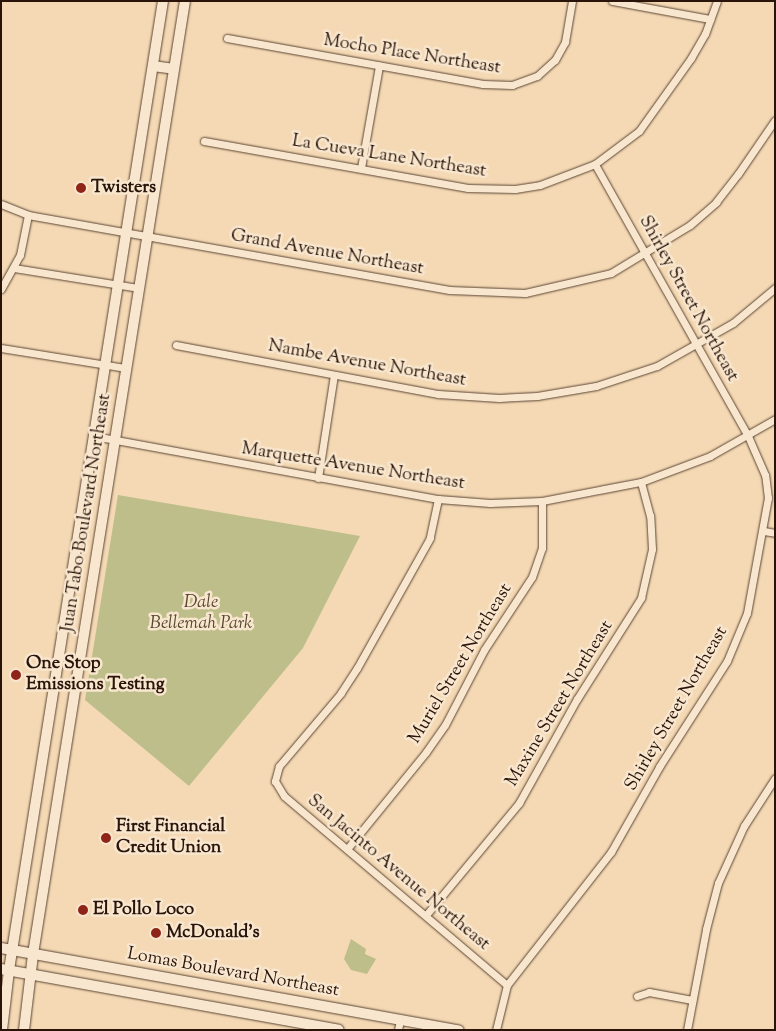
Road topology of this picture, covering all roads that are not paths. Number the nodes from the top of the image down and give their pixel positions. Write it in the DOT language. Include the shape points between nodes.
graph roads {
  1 [pos="163,1"];
  2 [pos="185,1"];
  3 [pos="572,1"];
  4 [pos="612,1"];
  5 [pos="717,1"];
  6 [pos="710,20"];
  7 [pos="226,38"];
  8 [pos="152,66"];
  9 [pos="379,66"];
  10 [pos="174,69"];
  11 [pos="775,120"];
  12 [pos="204,141"];
  13 [pos="595,164"];
  14 [pos="361,168"];
  15 [pos="1,204"];
  16 [pos="28,215"];
  17 [pos="126,231"];
  18 [pos="146,235"];
  19 [pos="645,255"];
  20 [pos="14,268"];
  21 [pos="118,284"];
  22 [pos="139,288"];
  23 [pos="775,288"];
  24 [pos="1,289"];
  25 [pos="176,345"];
  26 [pos="696,346"];
  27 [pos="1,348"];
  28 [pos="106,364"];
  29 [pos="126,368"];
  30 [pos="334,375"];
  31 [pos="775,419"];
  32 [pos="94,436"];
  33 [pos="748,436"];
  34 [pos="114,440"];
  35 [pos="318,478"];
  36 [pos="641,482"];
  37 [pos="438,499"];
  38 [pos="542,501"];
  39 [pos="764,531"];
  40 [pos="775,533"];
  41 [pos="775,778"];
  42 [pos="347,849"];
  43 [pos="426,915"];
  44 [pos="1,948"];
  45 [pos="13,950"];
  46 [pos="33,954"];
  47 [pos="5,970"];
  48 [pos="31,974"];
  49 [pos="506,985"];
  50 [pos="636,996"];
  51 [pos="692,1000"];
  52 [pos="399,1025"];
  53 [pos="2,1030"];
  54 [pos="24,1030"];
  55 [pos="340,1030"];
  56 [pos="459,1030"];
  57 [pos="496,1030"];
  58 [pos="687,1030"];
  1 -- 8 [label="main road, Juan Tabo Boulevard Northeast"];
  2 -- 10 [label="main road, Juan Tabo Boulevard Northeast"];
  3 -- 9 [label="street, Mocho Place Northeast" via="560,53 548,68 525,81 497,86"];
  4 -- 6 [label="street"];
  5 -- 6 [label="street, La Cueva Lane Northeast"];
  6 -- 13 [label="street, La Cueva Lane Northeast" via="691,58 654,114 629,141"];
  7 -- 9 [label="street, Mocho Place Northeast"];
  8 -- 10 [label="main road"];
  8 -- 17 [label="main road, Juan Tabo Boulevard Northeast"];
  9 -- 14 [label="street"];
  10 -- 18 [label="main road, Juan Tabo Boulevard Northeast"];
  11 -- 19 [label="street" via="716,202 690,225"];
  12 -- 14 [label="street, La Cueva Lane Northeast"];
  13 -- 14 [label="street, La Cueva Lane Northeast" via="540,185 507,189 468,188"];
  13 -- 19 [label="street, Shirley Street Northeast"];
  15 -- 16 [label="street, Grand Avenue Northeast"];
  16 -- 17 [label="street, Grand Avenue Northeast"];
  16 -- 20 [label="street"];
  17 -- 18 [label="street, Grand Avenue Northeast"];
  17 -- 21 [label="main road, Juan Tabo Boulevard Northeast"];
  18 -- 19 [label="street, Grand Avenue Northeast" via="471,293 525,293 552,289 611,273"];
  18 -- 22 [label="main road, Juan Tabo Boulevard Northeast"];
  19 -- 26 [label="street, Shirley Street Northeast"];
  20 -- 21 [label="street"];
  20 -- 24 [label="street"];
  21 -- 22 [label="street"];
  21 -- 28 [label="main road, Juan Tabo Boulevard Northeast"];
  22 -- 29 [label="main road, Juan Tabo Boulevard Northeast"];
  23 -- 26 [label="street, Nambe Avenue Northeast" via="733,323"];
  25 -- 30 [label="street, Nambe Avenue Northeast"];
  26 -- 30 [label="street, Nambe Avenue Northeast" via="627,377 536,396 461,396"];
  26 -- 33 [label="street, Shirley Street Northeast"];
  27 -- 28 [label="street"];
  28 -- 29 [label="street"];
  28 -- 32 [label="main road, Juan Tabo Boulevard Northeast"];
  29 -- 34 [label="main road, Juan Tabo Boulevard Northeast"];
  30 -- 35 [label="street"];
  31 -- 33 [label="street, Marquette Avenue Northeast"];
  32 -- 34 [label="street, Marquette Avenue Northeast"];
  32 -- 45 [label="main road, Juan Tabo Boulevard Northeast"];
  33 -- 36 [label="street, Marquette Avenue Northeast" via="710,456"];
  33 -- 39 [label="street, Shirley Street Northeast" via="767,486"];
  34 -- 35 [label="street, Marquette Avenue Northeast"];
  34 -- 46 [label="main road, Juan Tabo Boulevard Northeast"];
  35 -- 37 [label="street, Marquette Avenue Northeast"];
  36 -- 38 [label="street, Marquette Avenue Northeast"];
  36 -- 43 [label="street, Maxine Street Northeast" via="650,516 652,549 641,598 519,803"];
  37 -- 38 [label="street, Marquette Avenue Northeast" via="490,503"];
  37 -- 42 [label="street, San Jacinto Avenue Northeast" via="430,538 357,668 342,693 279,766 275,781 284,796"];
  38 -- 42 [label="street, Muriel Street Northeast" via="542,548 532,577 484,650 445,725"];
  39 -- 40 [label="street"];
  39 -- 49 [label="street, Shirley Street Northeast" via="747,613 727,661 659,767 611,852"];
  41 -- 51 [label="street" via="744,826 718,883"];
  42 -- 43 [label="street, San Jacinto Avenue Northeast"];
  43 -- 49 [label="street, San Jacinto Avenue Northeast"];
  44 -- 45 [label="main road, Lomas Boulevard Northeast"];
  45 -- 46 [label="main road, Lomas Boulevard Northeast"];
  45 -- 47 [label="main road, Juan Tabo Boulevard Northeast"];
  46 -- 48 [label="main road, Juan Tabo Boulevard Northeast"];
  46 -- 52 [label="main road, Lomas Boulevard Northeast"];
  47 -- 48 [label="main road"];
  47 -- 53 [label="main road, Juan Tabo Boulevard Northeast"];
  48 -- 54 [label="main road, Juan Tabo Boulevard Northeast"];
  48 -- 55 [label="main road"];
  49 -- 57 [label="street, Shirley Street Northeast"];
  50 -- 51 [label="street" via="649,992"];
  51 -- 58 [label="street"];
  52 -- 56 [label="main road, Lomas Boulevard Northeast"];
}
